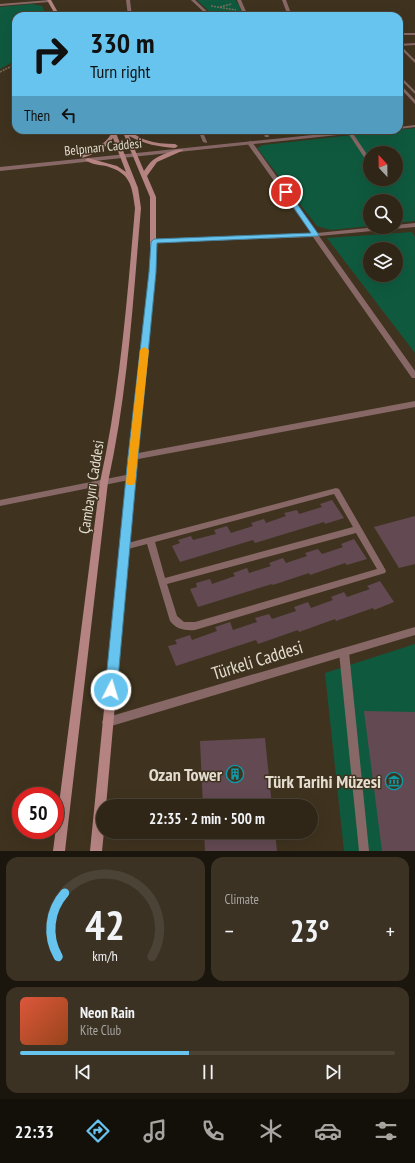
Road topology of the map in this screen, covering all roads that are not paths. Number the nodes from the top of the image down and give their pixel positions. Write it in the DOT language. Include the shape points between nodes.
graph roads {
  1 [pos="49,0"];
  2 [pos="128,0"];
  3 [pos="193,0"];
  4 [pos="284,0"];
  5 [pos="240,2"];
  6 [pos="0,6"];
  7 [pos="56,12"];
  8 [pos="130,12"];
  9 [pos="206,12"];
  10 [pos="244,12"];
  11 [pos="288,12"];
  12 [pos="403,34"];
  13 [pos="415,34"];
  14 [pos="415,44"];
  15 [pos="403,45"];
  16 [pos="403,49"];
  17 [pos="415,62"];
  18 [pos="403,80"];
  19 [pos="403,88"];
  20 [pos="415,93"];
  21 [pos="415,102"];
  22 [pos="415,121"];
  23 [pos="403,122"];
  24 [pos="415,126"];
  25 [pos="403,128"];
  26 [pos="113,134"];
  27 [pos="116,134"];
  28 [pos="126,134"];
  29 [pos="129,134"];
  30 [pos="202,134"];
  31 [pos="283,134"];
  32 [pos="340,134"];
  33 [pos="351,134"];
  34 [pos="268,136"];
  35 [pos="205,142"];
  36 [pos="250,143"];
  37 [pos="174,146"];
  38 [pos="181,150"];
  39 [pos="363,152"];
  40 [pos="135,153"];
  41 [pos="122,154"];
  42 [pos="82,156"];
  43 [pos="88,160"];
  44 [pos="0,164"];
  45 [pos="0,169"];
  46 [pos="145,175"];
  47 [pos="131,178"];
  48 [pos="414,226"];
  49 [pos="316,235"];
  50 [pos="154,242"];
  51 [pos="415,376"];
  52 [pos="415,404"];
  53 [pos="133,457"];
  54 [pos="131,477"];
  55 [pos="104,482"];
  56 [pos="0,503"];
  57 [pos="358,529"];
  58 [pos="150,540"];
  59 [pos="124,547"];
  60 [pos="162,582"];
  61 [pos="415,631"];
  62 [pos="344,652"];
  63 [pos="108,722"];
  64 [pos="59,851"];
  65 [pos="96,851"];
  66 [pos="364,851"];
  1 -- 6 [label="street"];
  1 -- 7 [label="main road"];
  2 -- 8 [label="street"];
  3 -- 9 [label="street"];
  4 -- 11 [label="street"];
  5 -- 10 [label="street"];
  12 -- 13 [label="street"];
  14 -- 15 [label="lane"];
  16 -- 17 [label="street"];
  18 -- 20 [label="lane"];
  19 -- 21 [label="street"];
  22 -- 23 [label="street"];
  24 -- 25 [label="street"];
  26 -- 42 [label="main road" via="104,147"];
  27 -- 41 [label="main road, Çambayırı Caddesi"];
  28 -- 40 [label="main road"];
  29 -- 37 [label="main road" via="149,144"];
  30 -- 35 [label="lane"];
  31 -- 34 [label="street, Belpınarı Caddesi"];
  32 -- 36 [label="street, Belpınarı Caddesi"];
  33 -- 39 [label="lane"];
  34 -- 35 [label="street, Belpınarı Caddesi"];
  35 -- 37 [label="street, Belpınarı Caddesi"];
  36 -- 38 [label="street, Belpınarı Caddesi"];
  36 -- 49 [label="street"];
  37 -- 40 [label="street, Belpınarı Caddesi"];
  38 -- 40 [label="street, Belpınarı Caddesi"];
  38 -- 46 [label="main road" via="157,159 149,166"];
  40 -- 41 [label="street, Belpınarı Caddesi"];
  40 -- 46 [label="main road"];
  41 -- 42 [label="street, Belpınarı Caddesi"];
  41 -- 43 [label="street, Belpınarı Caddesi"];
  41 -- 47 [label="main road, Çambayırı Caddesi"];
  42 -- 44 [label="street, Belpınarı Caddesi"];
  43 -- 45 [label="street, Belpınarı Caddesi"];
  43 -- 47 [label="main road" via="116,167"];
  46 -- 50 [label="main road" via="153,197"];
  47 -- 55 [label="main road, Çambayırı Caddesi" via="138,208 135,248 127,334 111,450"];
  48 -- 49 [label="street"];
  49 -- 50 [label="street"];
  49 -- 51 [label="street"];
  50 -- 53 [label="main road"];
  52 -- 53 [label="street"];
  53 -- 54 [label="main road"];
  54 -- 55 [label="street"];
  54 -- 59 [label="main road"];
  55 -- 56 [label="street"];
  55 -- 64 [label="main road, Çambayırı Caddesi"];
  57 -- 58 [label="lane" via="336,491"];
  57 -- 60 [label="lane"];
  57 -- 60 [label="lane" via="382,571 195,626 186,626 175,621"];
  58 -- 59 [label="lane"];
  58 -- 60 [label="lane"];
  59 -- 63 [label="main road"];
  61 -- 62 [label="street, Türkeli Caddesi"];
  62 -- 63 [label="street, Türkeli Caddesi"];
  62 -- 66 [label="lane"];
  63 -- 65 [label="main road"];
}
